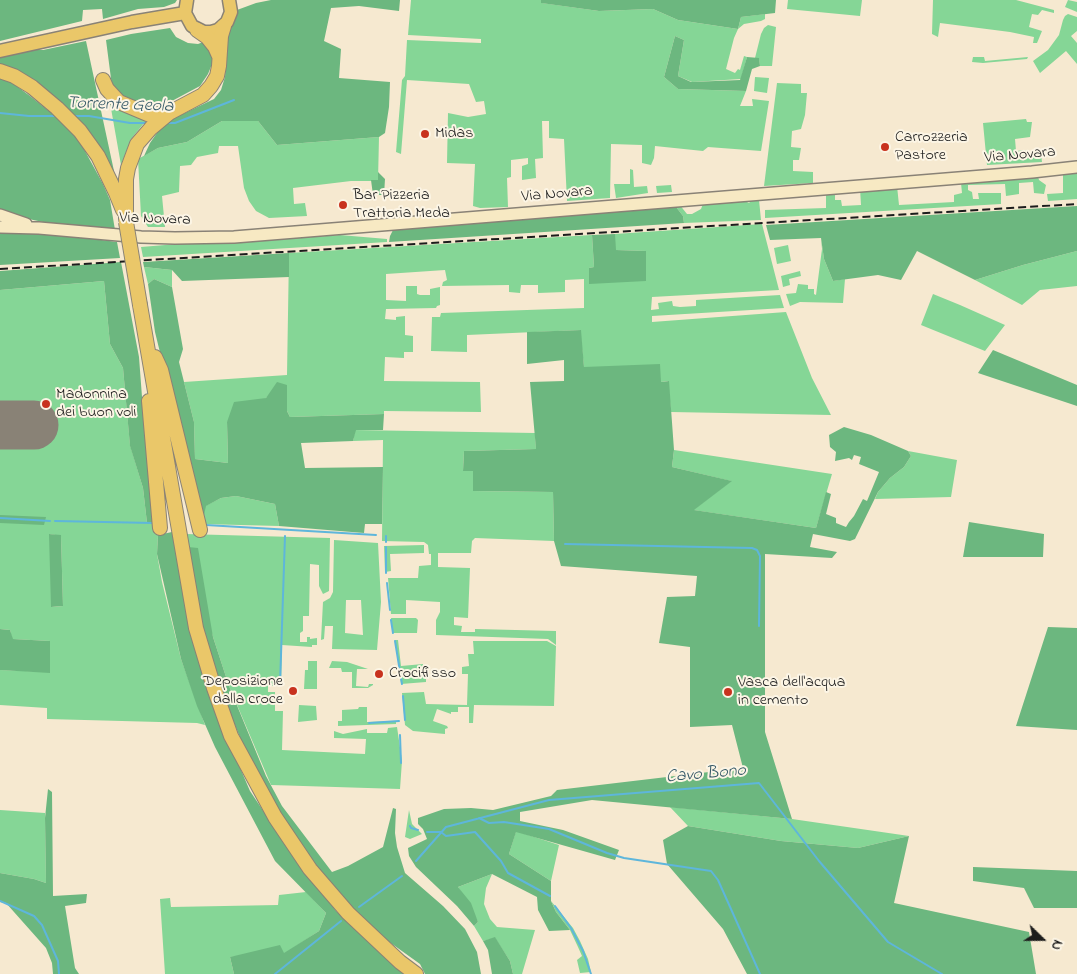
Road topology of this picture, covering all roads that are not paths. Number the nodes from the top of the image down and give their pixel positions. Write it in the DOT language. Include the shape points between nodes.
graph roads {
  1 [pos="187,0"];
  2 [pos="229,0"];
  3 [pos="185,13"];
  4 [pos="224,26"];
  5 [pos="197,30"];
  6 [pos="0,51"];
  7 [pos="219,56"];
  8 [pos="0,71"];
  9 [pos="103,80"];
  10 [pos="160,121"];
  11 [pos="1077,167"];
  12 [pos="0,215"];
  13 [pos="126,220"];
  14 [pos="0,227"];
  15 [pos="39,228"];
  16 [pos="148,343"];
  17 [pos="160,528"];
  18 [pos="200,530"];
  19 [pos="416,974"];
  1 -- 3 [label="main road"];
  2 -- 4 [label="main road" via="231,12"];
  3 -- 5 [label="main road"];
  3 -- 6 [label="main road"];
  4 -- 5 [label="main road" via="211,32"];
  4 -- 7 [label="highway"];
  5 -- 7 [label="highway" via="207,36"];
  7 -- 10 [label="highway" via="217,76 204,95"];
  8 -- 13 [label="highway" via="32,87 65,116 98,156"];
  9 -- 10 [label="highway" via="119,102"];
  10 -- 13 [label="highway" via="137,144 128,168"];
  11 -- 15 [label="main road, Via Novara" via="234,237 104,235"];
  12 -- 15 [label="main road, Via Novara"];
  13 -- 16 [label="highway, bridge"];
  14 -- 15 [label="main road, Via Novara"];
  16 -- 17 [label="highway" via="145,366"];
  16 -- 18 [label="highway" via="161,370"];
  16 -- 19 [label="highway" via="196,628 231,736 275,817 310,869 348,913"];
}
